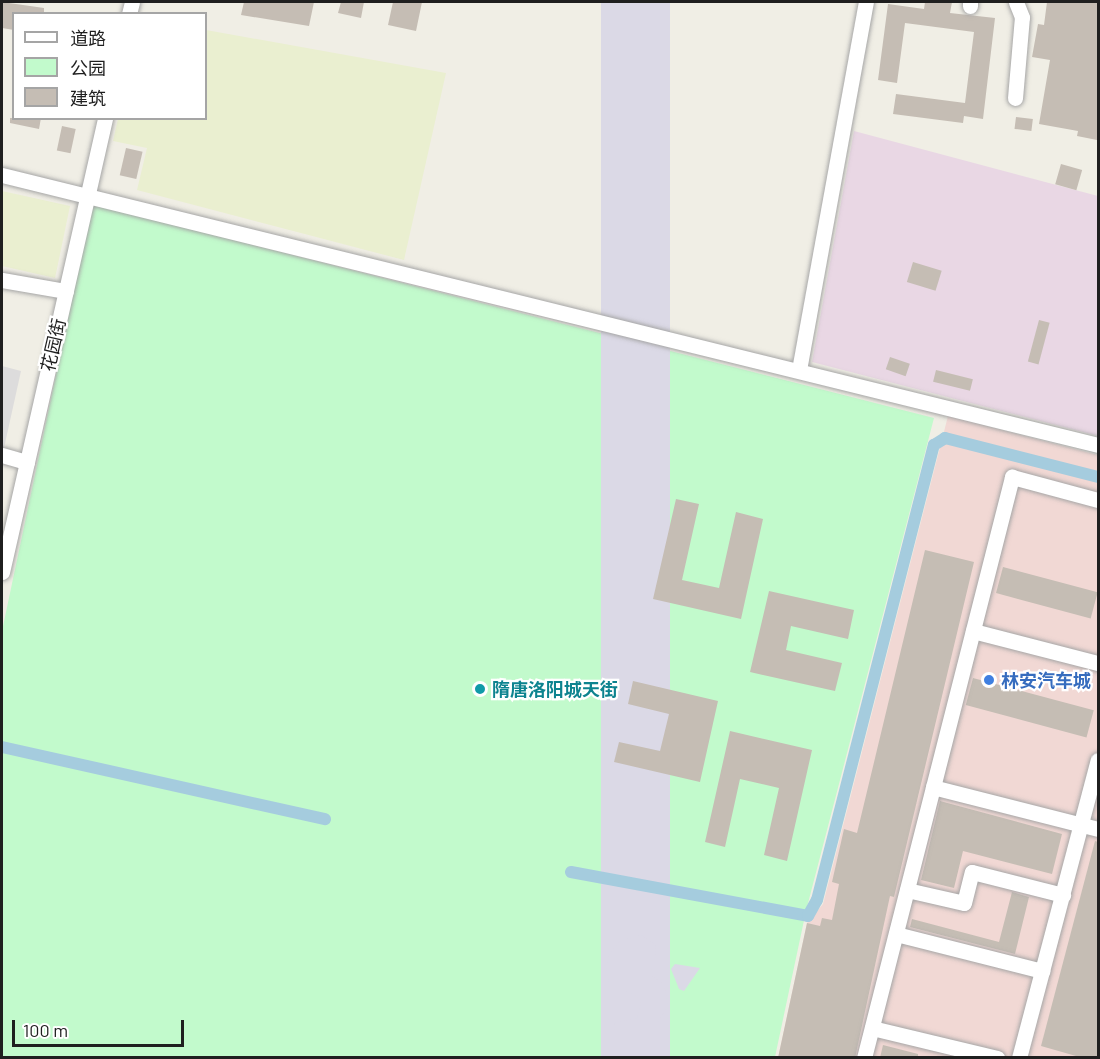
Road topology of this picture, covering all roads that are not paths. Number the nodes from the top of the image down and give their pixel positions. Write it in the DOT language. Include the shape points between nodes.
graph roads {
  1 [pos="866,2"];
  2 [pos="1016,2"];
  3 [pos="1015,98"];
  4 [pos="105,120"];
  5 [pos="2,175"];
  6 [pos="87,196"];
  7 [pos="2,280"];
  8 [pos="66,291"];
  9 [pos="799,370"];
  10 [pos="1098,445"];
  11 [pos="2,455"];
  12 [pos="27,462"];
  13 [pos="1098,500"];
  14 [pos="2,572"];
  15 [pos="973,631"];
  16 [pos="1098,663"];
  17 [pos="1098,760"];
  18 [pos="933,787"];
  19 [pos="1081,825"];
  20 [pos="1098,829"];
  21 [pos="907,890"];
  22 [pos="1063,895"];
  23 [pos="896,934"];
  24 [pos="1042,971"];
  25 [pos="872,1028"];
  26 [pos="864,1058"];
  27 [pos="997,1058"];
  28 [pos="1019,1058"];
  1 -- 9 [label="street"];
  2 -- 3 [label="street" via="1022,17"];
  4 -- 6 [label="street, 花园街"];
  5 -- 6 [label="street"];
  6 -- 8 [label="street, 花园街"];
  6 -- 9 [label="street"];
  7 -- 8 [label="street"];
  8 -- 12 [label="street, 花园街"];
  9 -- 10 [label="street"];
  11 -- 12 [label="street"];
  12 -- 14 [label="street, 花园街"];
  13 -- 15 [label="street" via="1012,477"];
  15 -- 16 [label="street"];
  15 -- 18 [label="street"];
  17 -- 19 [label="street"];
  18 -- 19 [label="street"];
  18 -- 21 [label="street"];
  19 -- 20 [label="street"];
  19 -- 22 [label="street"];
  21 -- 22 [label="street" via="964,903 972,872"];
  21 -- 23 [label="street"];
  22 -- 24 [label="street"];
  23 -- 24 [label="street"];
  23 -- 25 [label="street"];
  24 -- 28 [label="street"];
  25 -- 26 [label="street"];
  25 -- 27 [label="street"];
}
